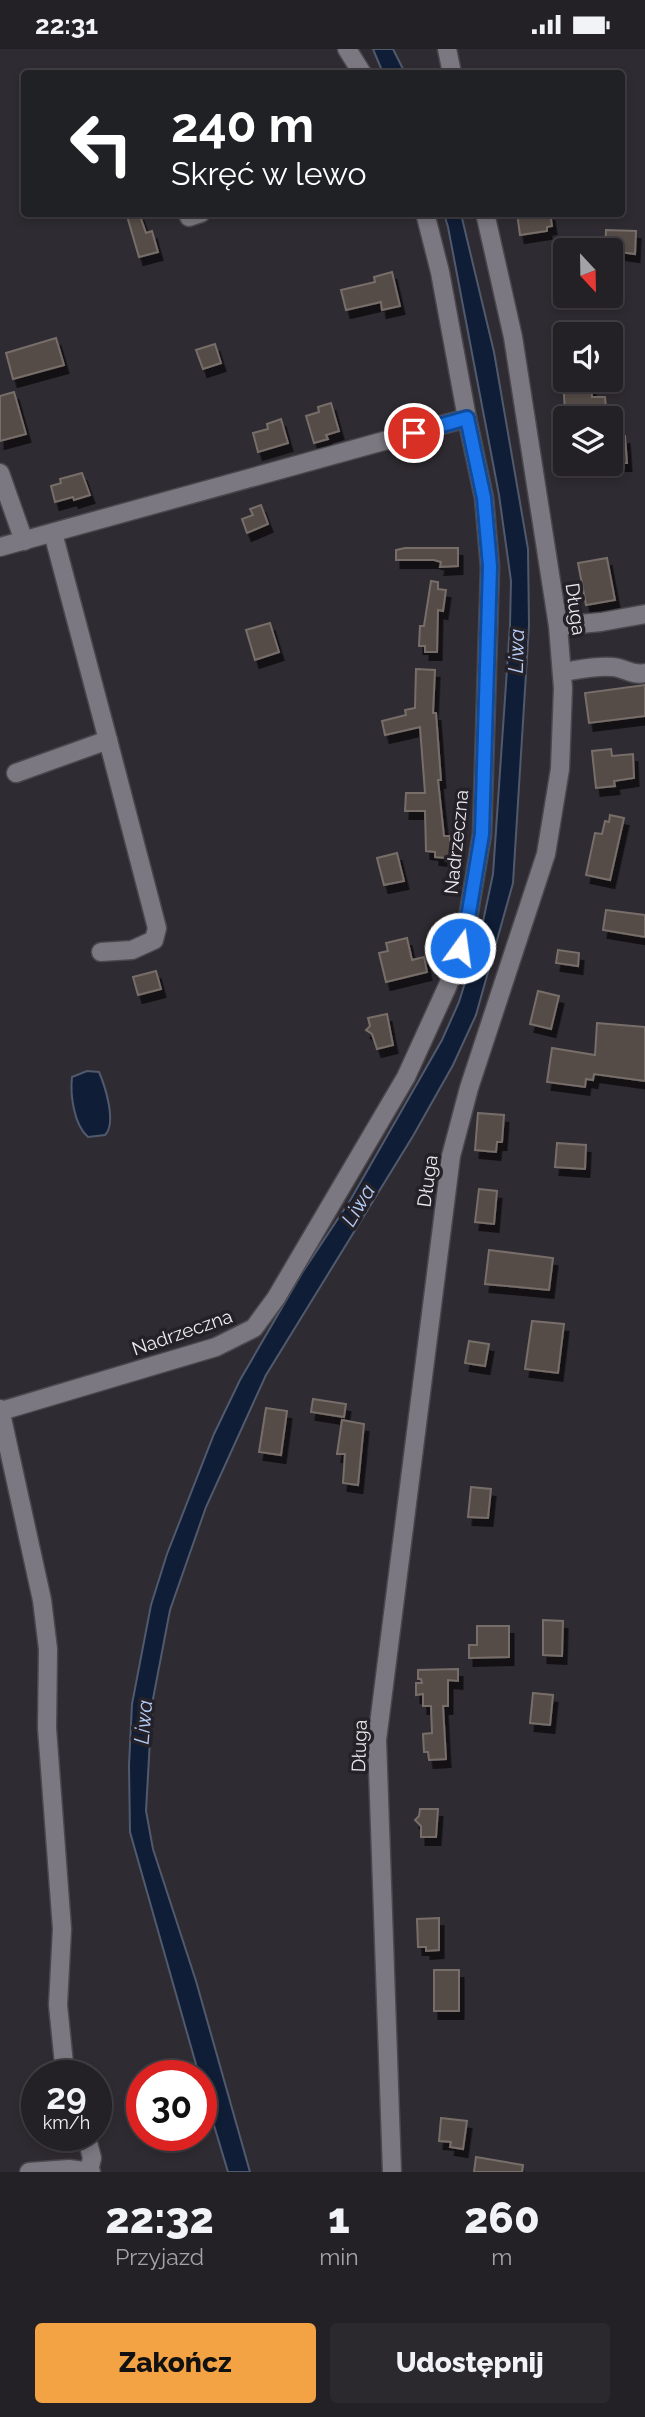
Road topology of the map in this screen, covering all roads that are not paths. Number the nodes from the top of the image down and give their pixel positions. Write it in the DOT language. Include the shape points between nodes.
graph roads {
  1 [pos="348,49"];
  2 [pos="447,49"];
  3 [pos="360,70"];
  4 [pos="452,70"];
  5 [pos="426,217"];
  6 [pos="486,217"];
  7 [pos="467,418"];
  8 [pos="0,473"];
  9 [pos="53,533"];
  10 [pos="24,541"];
  11 [pos="0,547"];
  12 [pos="645,614"];
  13 [pos="558,627"];
  14 [pos="562,672"];
  15 [pos="645,673"];
  16 [pos="107,740"];
  17 [pos="16,773"];
  18 [pos="101,952"];
  19 [pos="0,1410"];
  20 [pos="64,2060"];
  21 [pos="90,2151"];
  22 [pos="90,2171"];
  23 [pos="29,2172"];
  24 [pos="392,2172"];
  1 -- 3 [label="street"];
  2 -- 4 [label="street"];
  5 -- 7 [label="street, Nadrzeczna"];
  6 -- 13 [label="street, Długa" via="513,337"];
  7 -- 9 [label="street"];
  7 -- 19 [label="street, Nadrzeczna" via="484,498 490,566 482,834 466,930 448,985 406,1077 254,1328 216,1347"];
  8 -- 10 [label="street"];
  9 -- 10 [label="street"];
  9 -- 16 [label="street"];
  10 -- 11 [label="street"];
  12 -- 13 [label="street"];
  13 -- 14 [label="street, Długa"];
  14 -- 15 [label="street" via="616,667 627,673"];
  14 -- 24 [label="street, Długa" via="560,769 546,853 451,1156 377,1740"];
  16 -- 17 [label="street"];
  16 -- 18 [label="street" via="157,929 153,940 132,950"];
  19 -- 20 [label="street" via="40,1588 48,1649 47,1728 62,1929 58,2005"];
  21 -- 22 [label="street"];
  22 -- 23 [label="street"];
}
